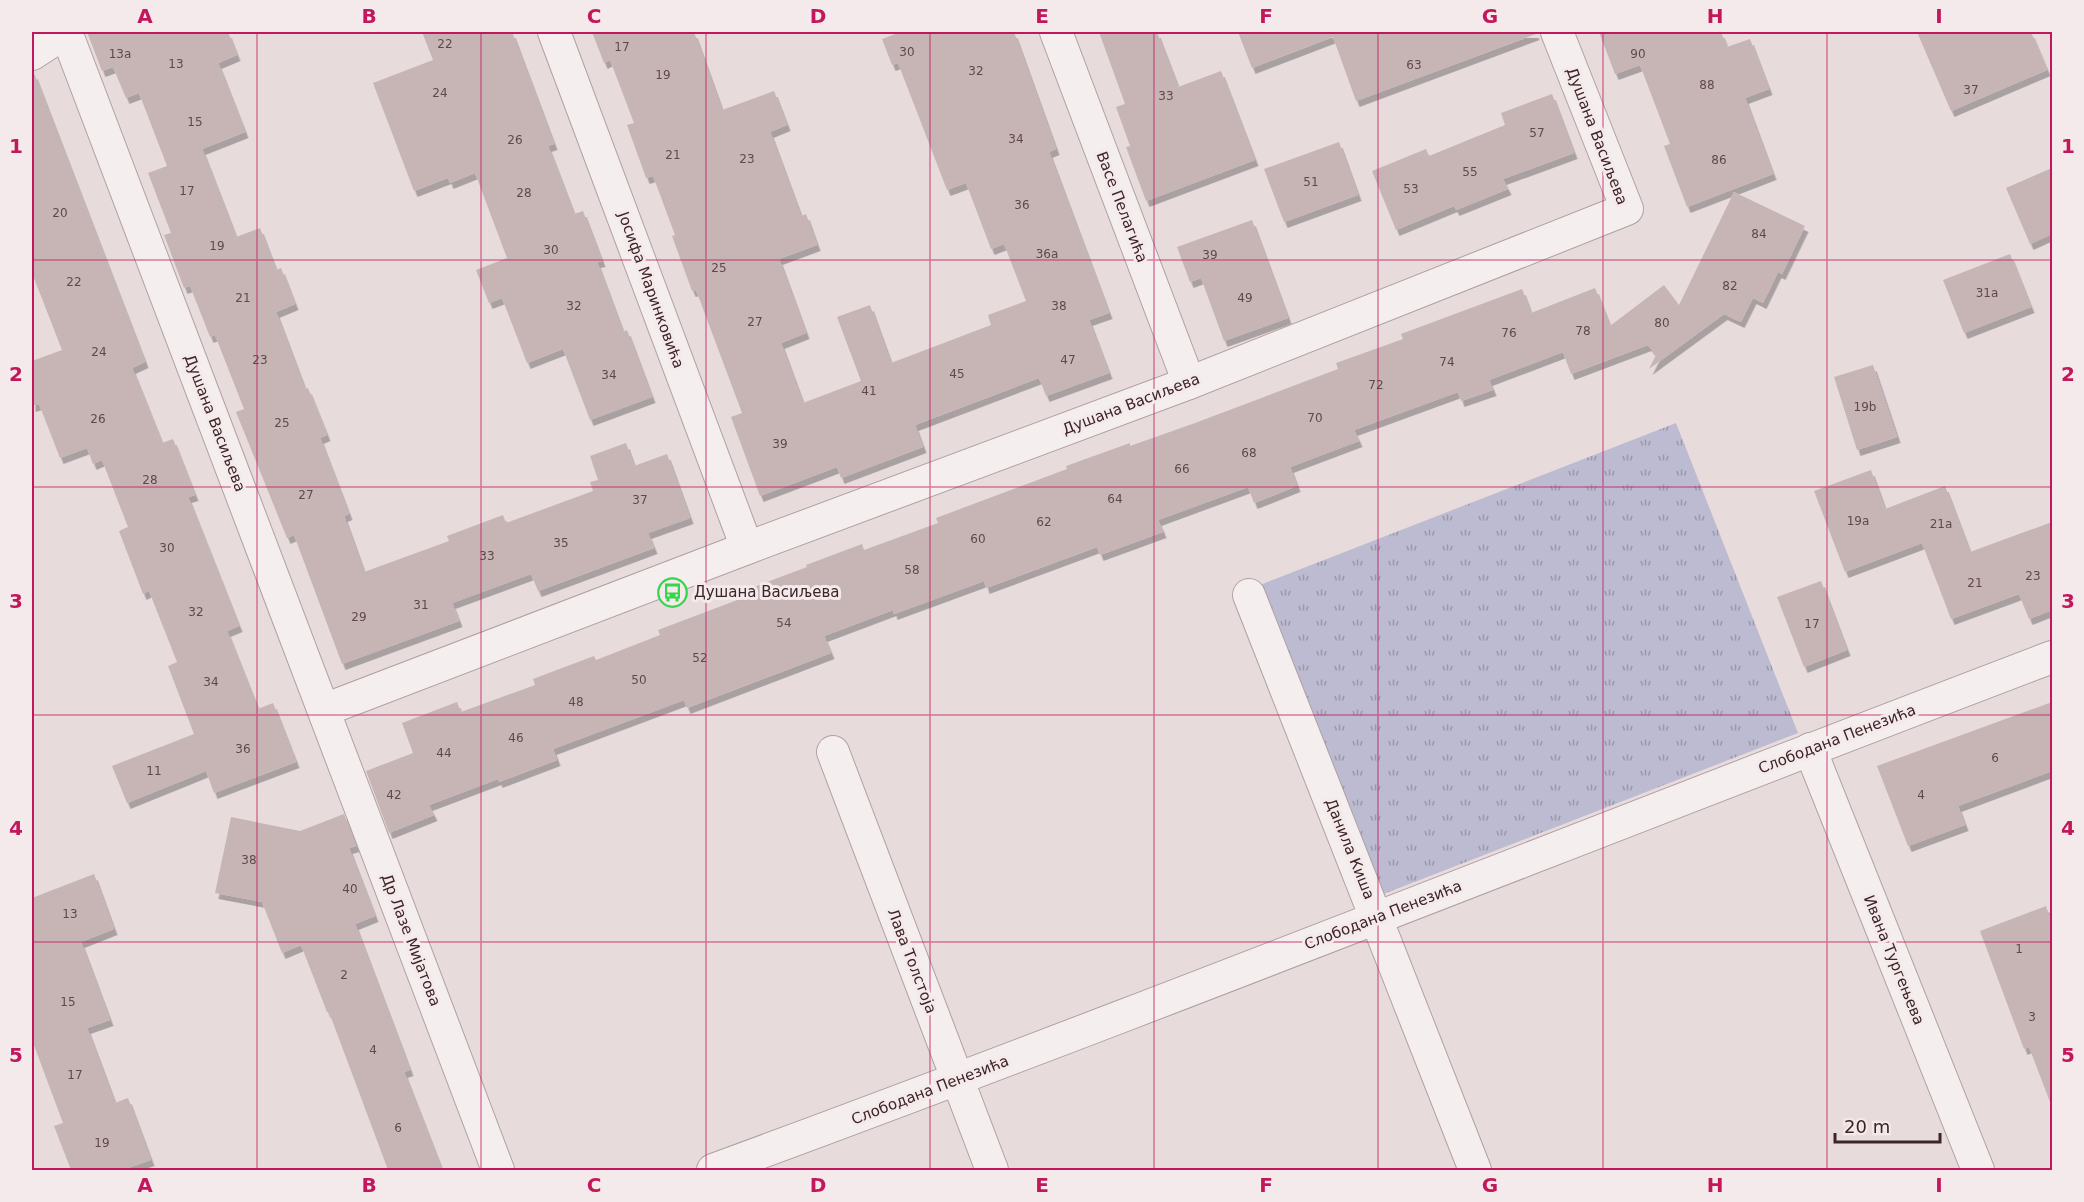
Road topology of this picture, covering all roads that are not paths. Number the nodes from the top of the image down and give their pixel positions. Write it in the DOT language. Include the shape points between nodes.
graph roads {
  1 [pos="66,32"];
  2 [pos="554,32"];
  3 [pos="1056,32"];
  4 [pos="1557,32"];
  5 [pos="32,54"];
  6 [pos="1189,383"];
  7 [pos="747,548"];
  8 [pos="1249,595"];
  9 [pos="2052,657"];
  10 [pos="324,710"];
  11 [pos="1810,749"];
  12 [pos="833,753"];
  13 [pos="1377,918"];
  14 [pos="958,1080"];
  15 [pos="498,1170"];
  16 [pos="713,1170"];
  17 [pos="992,1170"];
  18 [pos="1475,1170"];
  19 [pos="1977,1170"];
  1 -- 5 [label="street"];
  1 -- 10 [label="street, Душана Васиљева"];
  2 -- 7 [label="street, Јосифа Маринковића"];
  3 -- 6 [label="street, Васе Пелагића"];
  4 -- 6 [label="street, Душана Васиљева" via="1627,209"];
  6 -- 7 [label="street, Душана Васиљева"];
  7 -- 10 [label="street, Душана Васиљева"];
  8 -- 13 [label="street, Данила Киша"];
  9 -- 11 [label="street, Слободана Пенезића"];
  10 -- 15 [label="street, Др Лазе Мијатова"];
  11 -- 13 [label="street, Слободана Пенезића"];
  11 -- 19 [label="street, Ивана Тургењева"];
  12 -- 14 [label="street, Лава Толстоја"];
  13 -- 14 [label="street, Слободана Пенезића"];
  13 -- 18 [label="street, Данила Киша"];
  14 -- 16 [label="street, Слободана Пенезића"];
  14 -- 17 [label="street, Лава Толстоја"];
}
